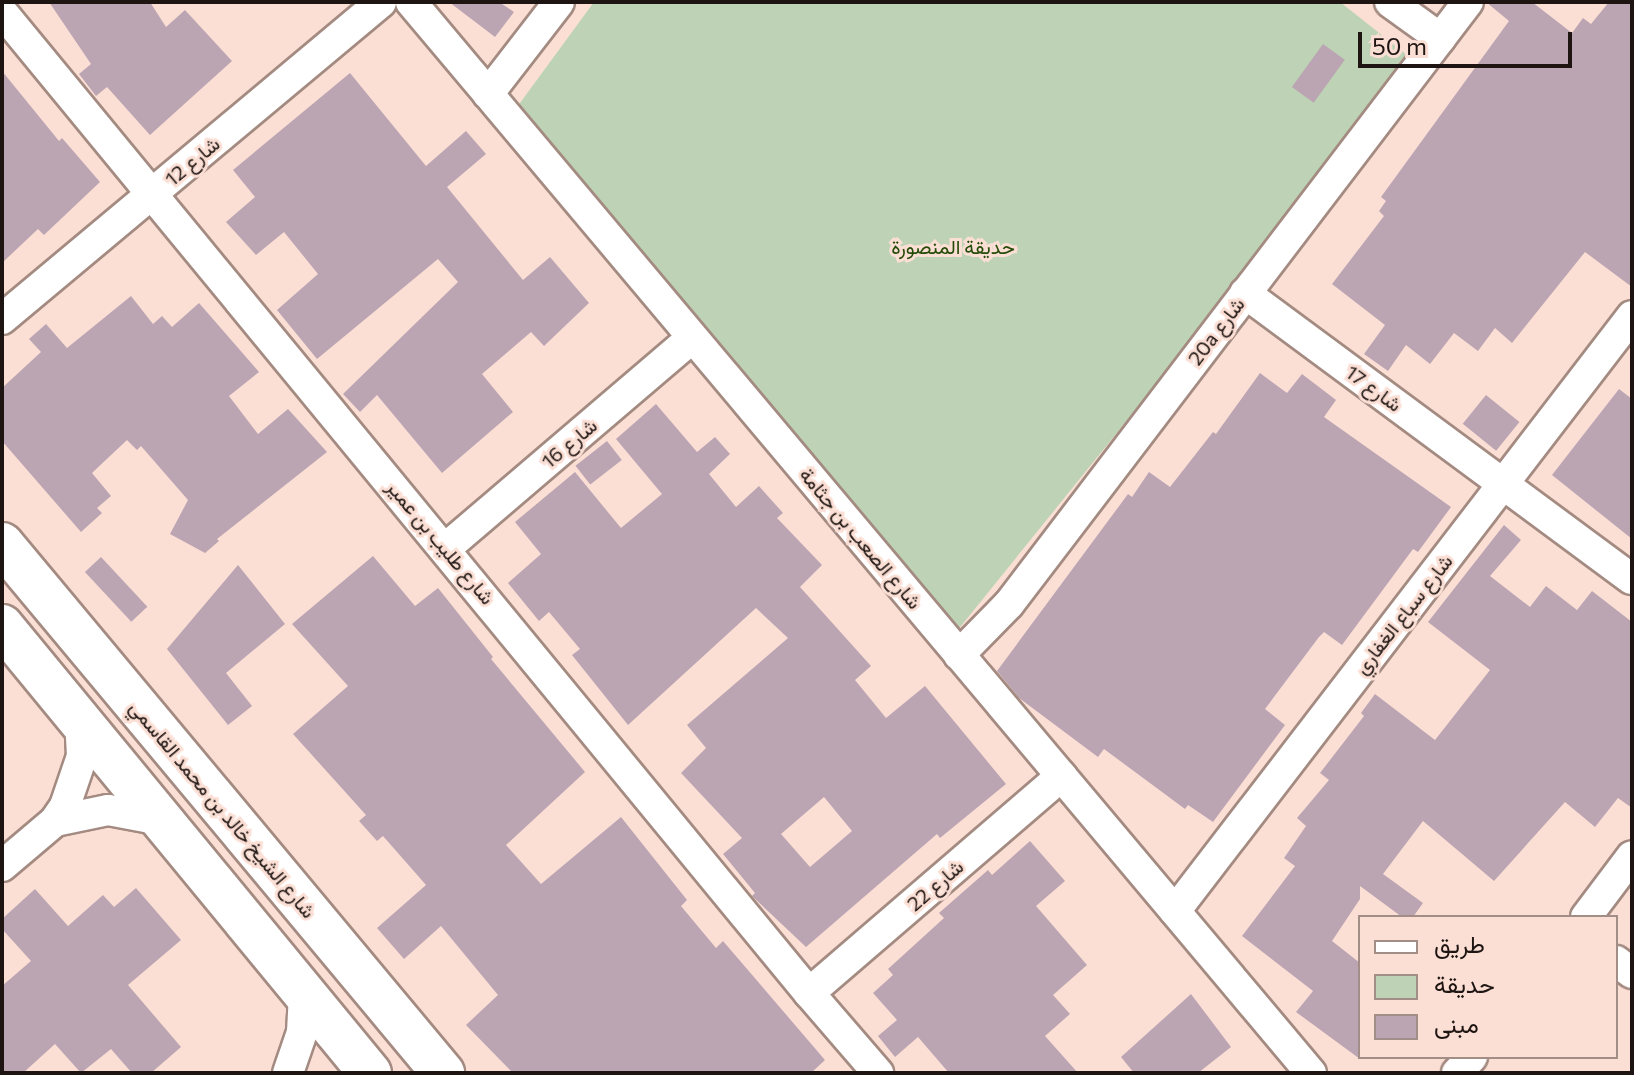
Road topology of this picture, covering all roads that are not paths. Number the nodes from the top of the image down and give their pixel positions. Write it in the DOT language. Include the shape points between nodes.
graph roads {
  1 [pos="381,2"];
  2 [pos="411,2"];
  3 [pos="559,2"];
  4 [pos="1390,2"];
  5 [pos="1468,2"];
  6 [pos="2,12"];
  7 [pos="1440,38"];
  8 [pos="488,94"];
  9 [pos="151,195"];
  10 [pos="1245,293"];
  11 [pos="1632,316"];
  12 [pos="2,319"];
  13 [pos="692,338"];
  14 [pos="1504,483"];
  15 [pos="2,544"];
  16 [pos="446,548"];
  17 [pos="1632,579"];
  18 [pos="2,626"];
  19 [pos="959,655"];
  20 [pos="80,720"];
  21 [pos="1061,776"];
  22 [pos="161,820"];
  23 [pos="55,821"];
  24 [pos="1632,856"];
  25 [pos="2,866"];
  26 [pos="1175,911"];
  27 [pos="1588,915"];
  28 [pos="304,993"];
  29 [pos="809,993"];
  30 [pos="288,1073"];
  31 [pos="370,1073"];
  32 [pos="443,1073"];
  33 [pos="878,1073"];
  34 [pos="1311,1073"];
  1 -- 9 [label="street, شارع 12"];
  2 -- 8 [label="street, شارع الصعب بن جثامة"];
  3 -- 8 [label="street"];
  4 -- 7 [label="street"];
  5 -- 7 [label="street, 20a شارع"];
  6 -- 9 [label="street, شارع طليب بن عمير"];
  7 -- 10 [label="street, 20a شارع"];
  8 -- 13 [label="street, شارع الصعب بن جثامة"];
  9 -- 12 [label="street, شارع 12"];
  9 -- 16 [label="street, شارع طليب بن عمير"];
  10 -- 14 [label="street, شارع 17"];
  10 -- 19 [label="street, 20a شارع" via="1009,604"];
  11 -- 14 [label="street, شارع سباع الغفاري"];
  13 -- 16 [label="street, شارع 16"];
  13 -- 19 [label="street, شارع الصعب بن جثامة"];
  14 -- 17 [label="street, شارع 17"];
  14 -- 26 [label="street, شارع سباع الغفاري"];
  15 -- 32 [label="main road, شارع الشيخ خالد بن محمد القاسمي"];
  16 -- 29 [label="street, شارع طليب بن عمير"];
  18 -- 20 [label="main road"];
  19 -- 21 [label="street, شارع الصعب بن جثامة"];
  20 -- 22 [label="main road"];
  20 -- 23 [label="street" via="78,773"];
  21 -- 26 [label="street, شارع الصعب بن جثامة"];
  21 -- 29 [label="street, شارع 22"];
  22 -- 23 [label="street" via="108,810"];
  22 -- 28 [label="main road"];
  23 -- 25 [label="street"];
  24 -- 27 [label="street"];
  26 -- 34 [label="street, شارع الصعب بن جثامة"];
  28 -- 30 [label="street" via="302,1032"];
  28 -- 31 [label="main road"];
  29 -- 33 [label="street, شارع طليب بن عمير"];
}
